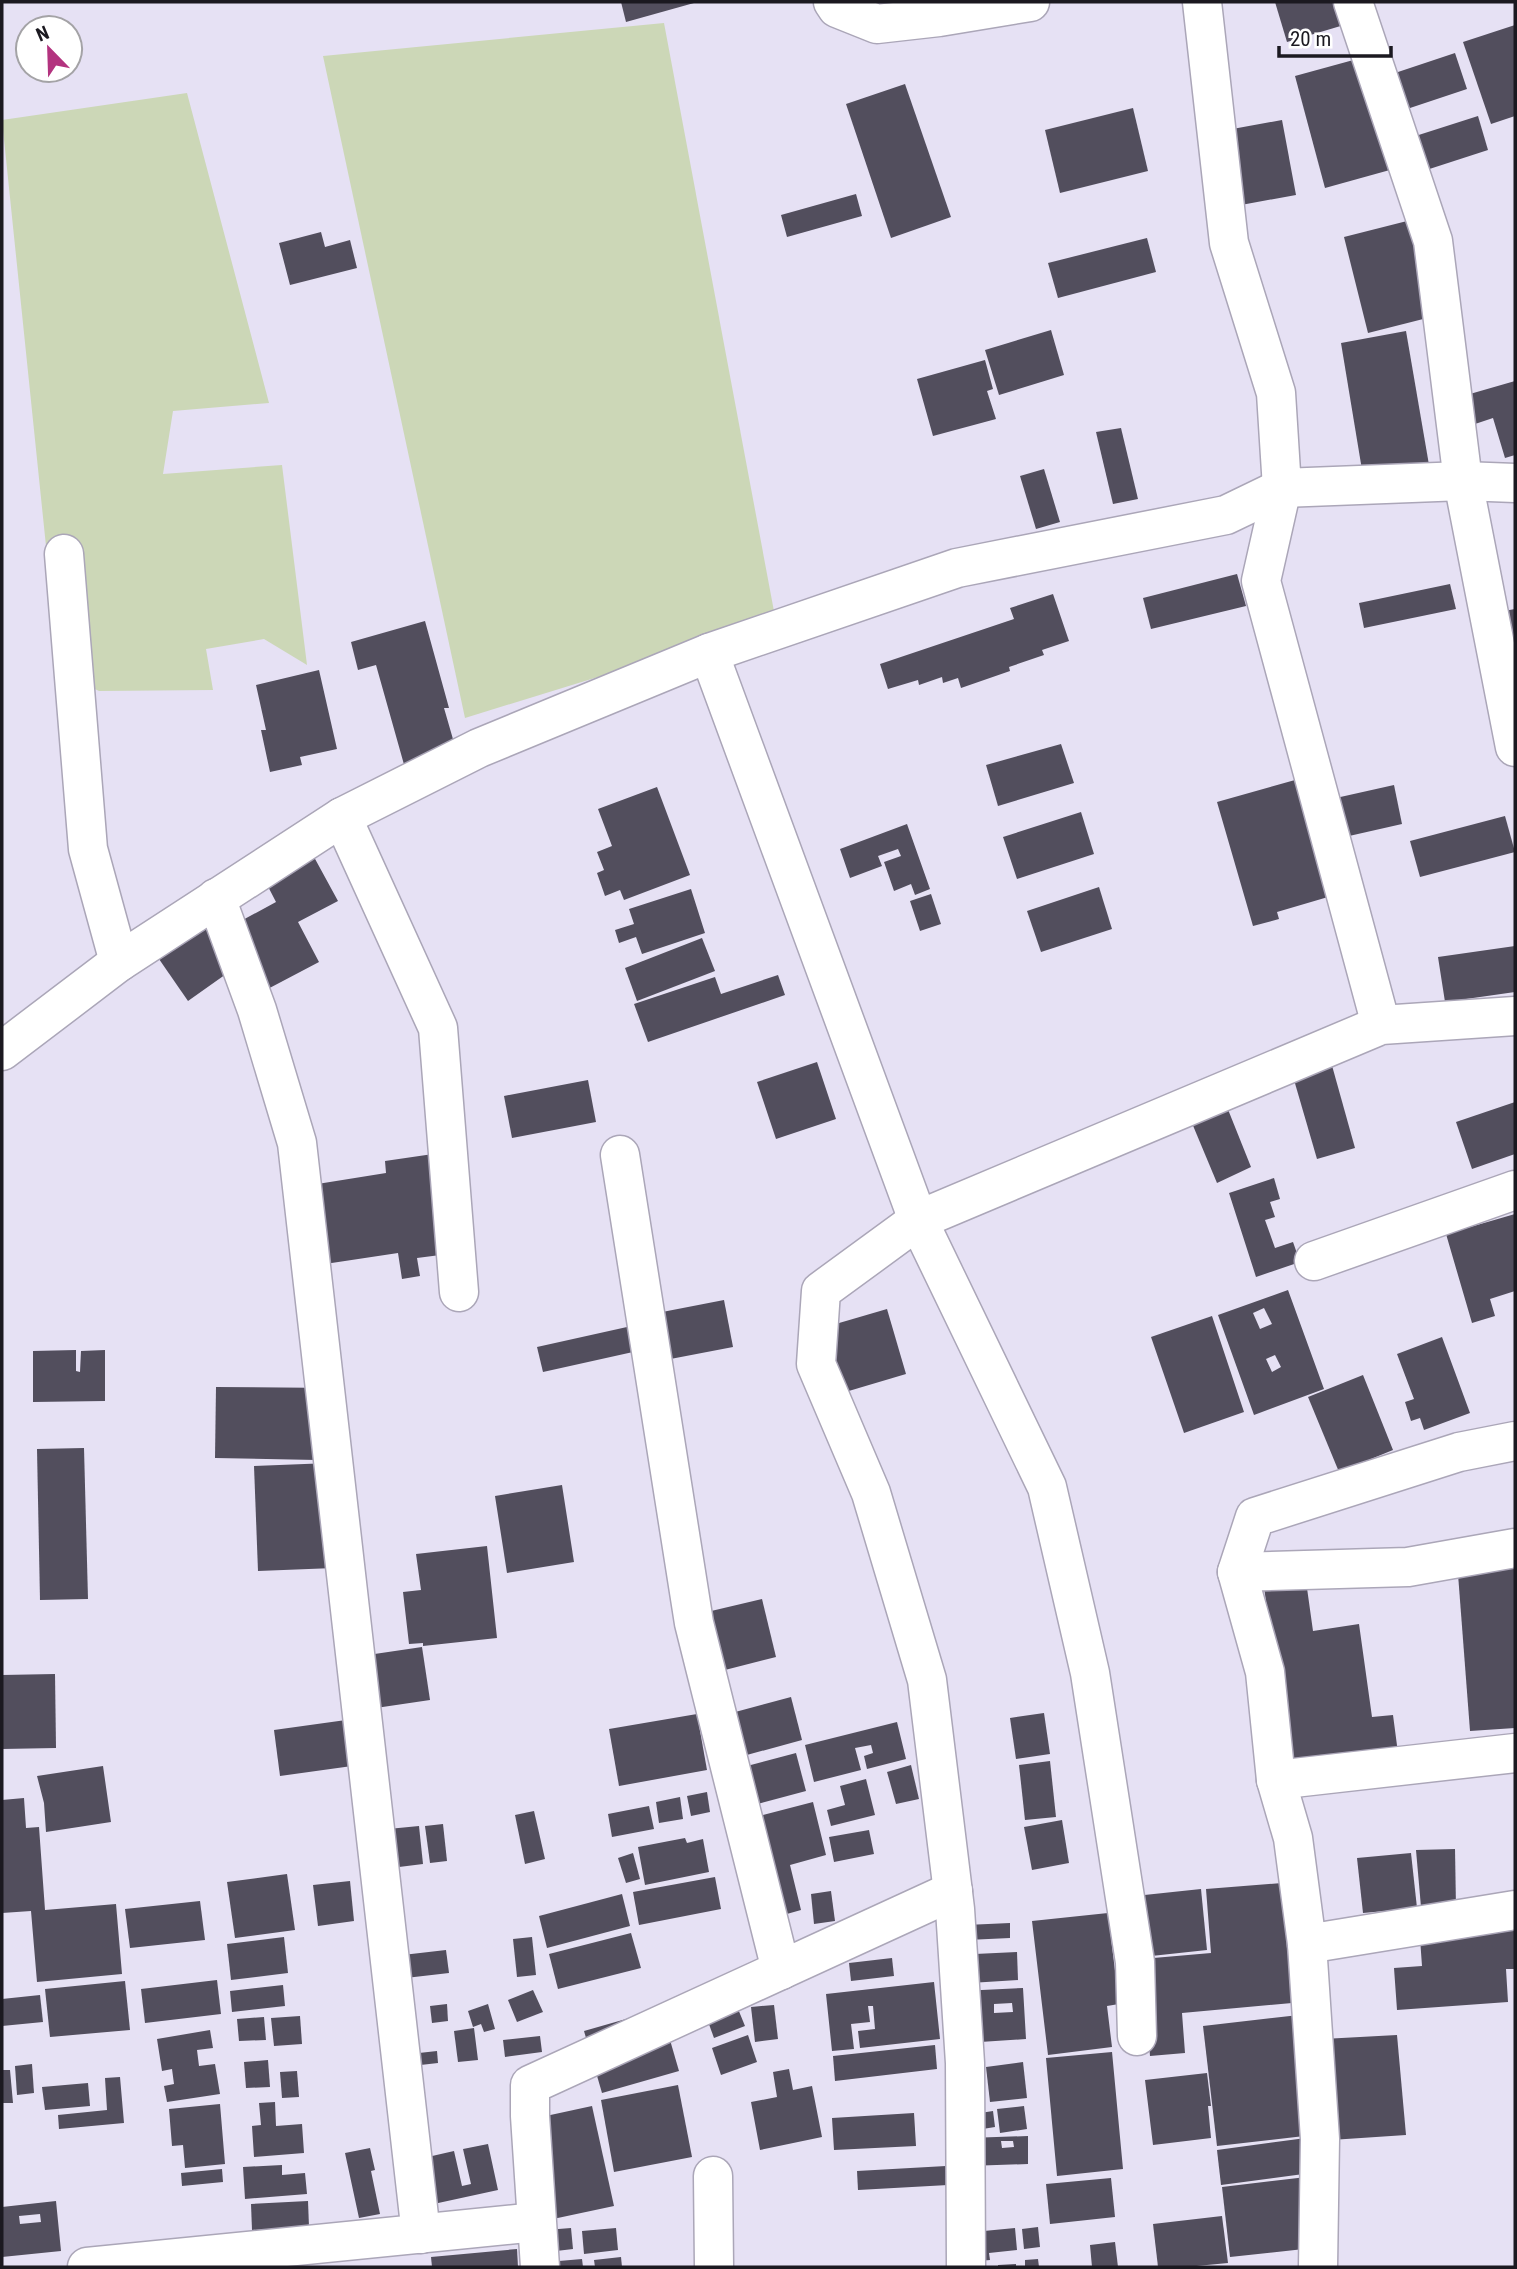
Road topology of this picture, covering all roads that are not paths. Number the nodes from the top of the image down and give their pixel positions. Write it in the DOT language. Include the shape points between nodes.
graph roads {
  1 [pos="833,2"];
  2 [pos="1030,2"];
  3 [pos="1202,2"];
  4 [pos="1353,2"];
  5 [pos="1463,481"];
  6 [pos="1515,483"];
  7 [pos="1282,488"];
  8 [pos="64,554"];
  9 [pos="709,653"];
  10 [pos="1515,747"];
  11 [pos="342,817"];
  12 [pos="216,898"];
  13 [pos="120,962"];
  14 [pos="1515,1016"];
  15 [pos="1381,1025"];
  16 [pos="2,1051"];
  17 [pos="620,1155"];
  18 [pos="1515,1190"];
  19 [pos="918,1220"];
  20 [pos="1314,1261"];
  21 [pos="458,1292"];
  22 [pos="1515,1441"];
  23 [pos="1515,1548"];
  24 [pos="1237,1572"];
  25 [pos="1515,1753"];
  26 [pos="1276,1780"];
  27 [pos="953,1891"];
  28 [pos="1515,1910"];
  29 [pos="1307,1944"];
  30 [pos="781,1970"];
  31 [pos="1137,2036"];
  32 [pos="713,2176"];
  33 [pos="536,2222"];
  34 [pos="421,2234"];
  35 [pos="87,2267"];
  36 [pos="540,2267"];
  37 [pos="715,2267"];
  38 [pos="966,2267"];
  39 [pos="1318,2267"];
  1 -- 2 [label="street" via="837,8 877,24"];
  3 -- 7 [label="street" via="1228,243 1276,393"];
  4 -- 5 [label="street" via="1433,241"];
  5 -- 6 [label="street"];
  5 -- 7 [label="street"];
  5 -- 10 [label="street"];
  7 -- 9 [label="street" via="1226,515 957,568"];
  7 -- 15 [label="street" via="1261,581"];
  8 -- 13 [label="street" via="88,849"];
  9 -- 11 [label="street" via="479,748"];
  9 -- 19 [label="street"];
  11 -- 12 [label="street"];
  11 -- 21 [label="street" via="438,1028"];
  12 -- 13 [label="street"];
  12 -- 34 [label="street" via="257,1010 297,1143"];
  13 -- 16 [label="street"];
  14 -- 15 [label="street"];
  15 -- 19 [label="street"];
  17 -- 30 [label="street" via="694,1623"];
  18 -- 20 [label="street"];
  19 -- 27 [label="street" via="821,1291 816,1364 871,1493 927,1681"];
  19 -- 31 [label="street" via="1047,1487 1090,1673 1135,1962"];
  22 -- 24 [label="street" via="1460,1452 1255,1517"];
  23 -- 24 [label="street" via="1408,1567"];
  24 -- 26 [label="street" via="1265,1672"];
  25 -- 26 [label="street"];
  26 -- 29 [label="street" via="1293,1838"];
  27 -- 30 [label="street"];
  27 -- 38 [label="street" via="965,2063"];
  28 -- 29 [label="street"];
  29 -- 39 [label="street" via="1320,2138"];
  30 -- 33 [label="street" via="530,2085"];
  32 -- 37 [label="street"];
  33 -- 34 [label="street"];
  33 -- 36 [label="street"];
  34 -- 35 [label="street"];
}
